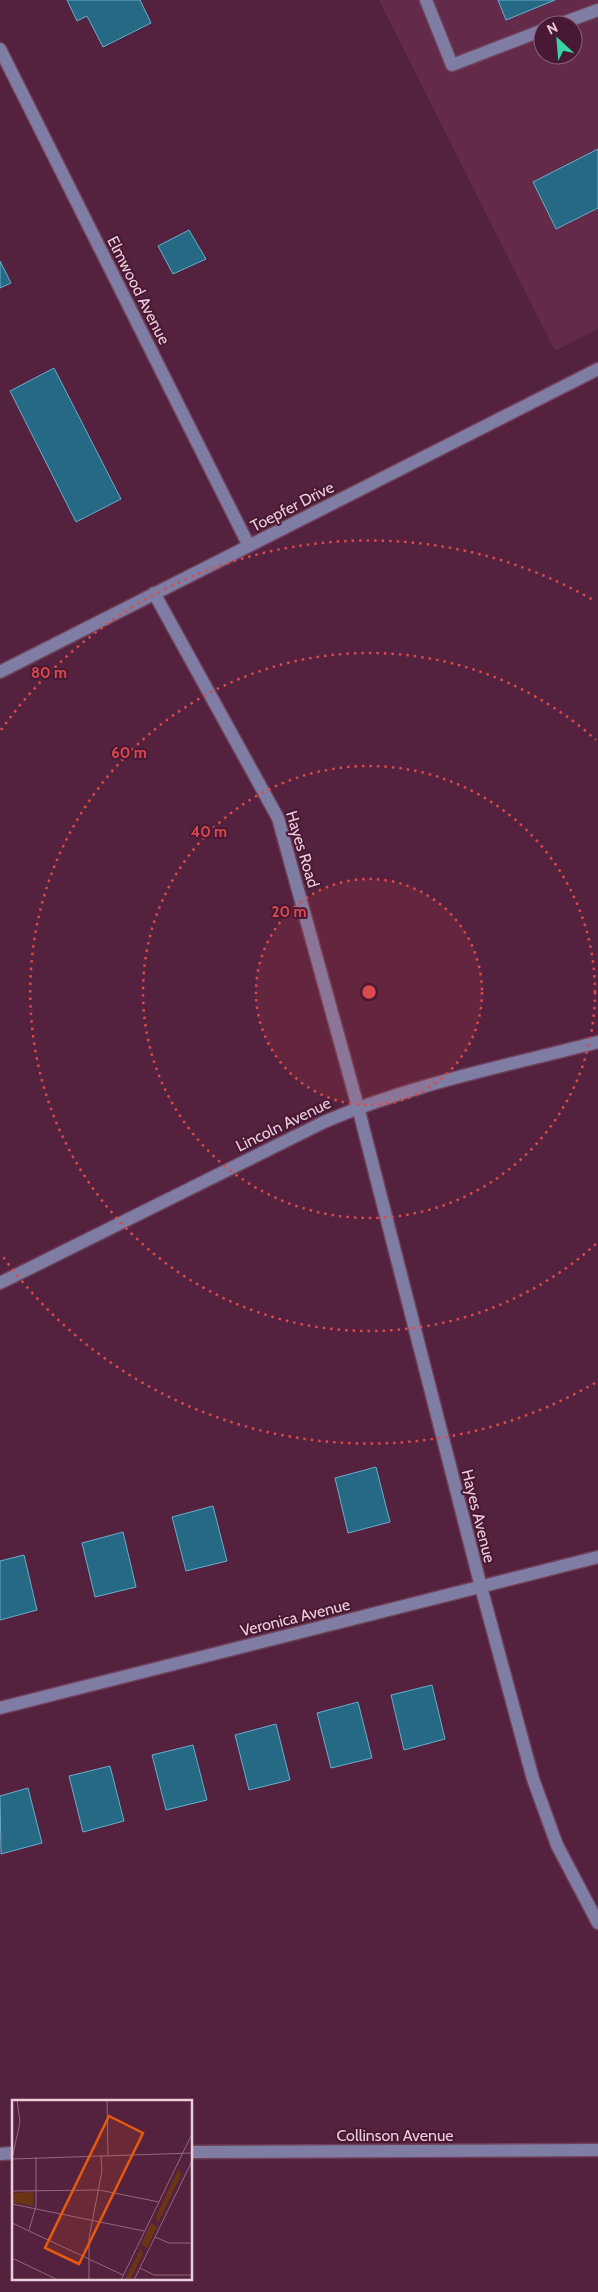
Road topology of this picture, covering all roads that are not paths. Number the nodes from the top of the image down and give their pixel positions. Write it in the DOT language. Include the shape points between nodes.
graph roads {
  1 [pos="426,0"];
  2 [pos="598,10"];
  3 [pos="583,15"];
  4 [pos="533,34"];
  5 [pos="0,49"];
  6 [pos="598,369"];
  7 [pos="249,546"];
  8 [pos="154,593"];
  9 [pos="0,672"];
  10 [pos="598,1042"];
  11 [pos="358,1107"];
  12 [pos="0,1282"];
  13 [pos="598,1557"];
  14 [pos="481,1587"];
  15 [pos="0,1708"];
  16 [pos="598,1924"];
  17 [pos="598,2150"];
  18 [pos="192,2152"];
  1 -- 4 [label="street" via="452,65"];
  2 -- 3 [label="street"];
  5 -- 7 [label="street, Elmwood Avenue"];
  6 -- 7 [label="street, Toepfer Drive"];
  7 -- 8 [label="street, Toepfer Drive"];
  8 -- 9 [label="street, Toepfer Drive"];
  8 -- 11 [label="street, Hayes Road" via="278,818"];
  10 -- 11 [label="street, Lincoln Avenue"];
  11 -- 12 [label="street, Lincoln Avenue"];
  11 -- 14 [label="street, Hayes Avenue"];
  13 -- 14 [label="street, Veronica Avenue"];
  14 -- 15 [label="street, Veronica Avenue"];
  14 -- 16 [label="street, Hayes Avenue" via="533,1779 557,1845"];
  17 -- 18 [label="street, Collinson Avenue"];
}
